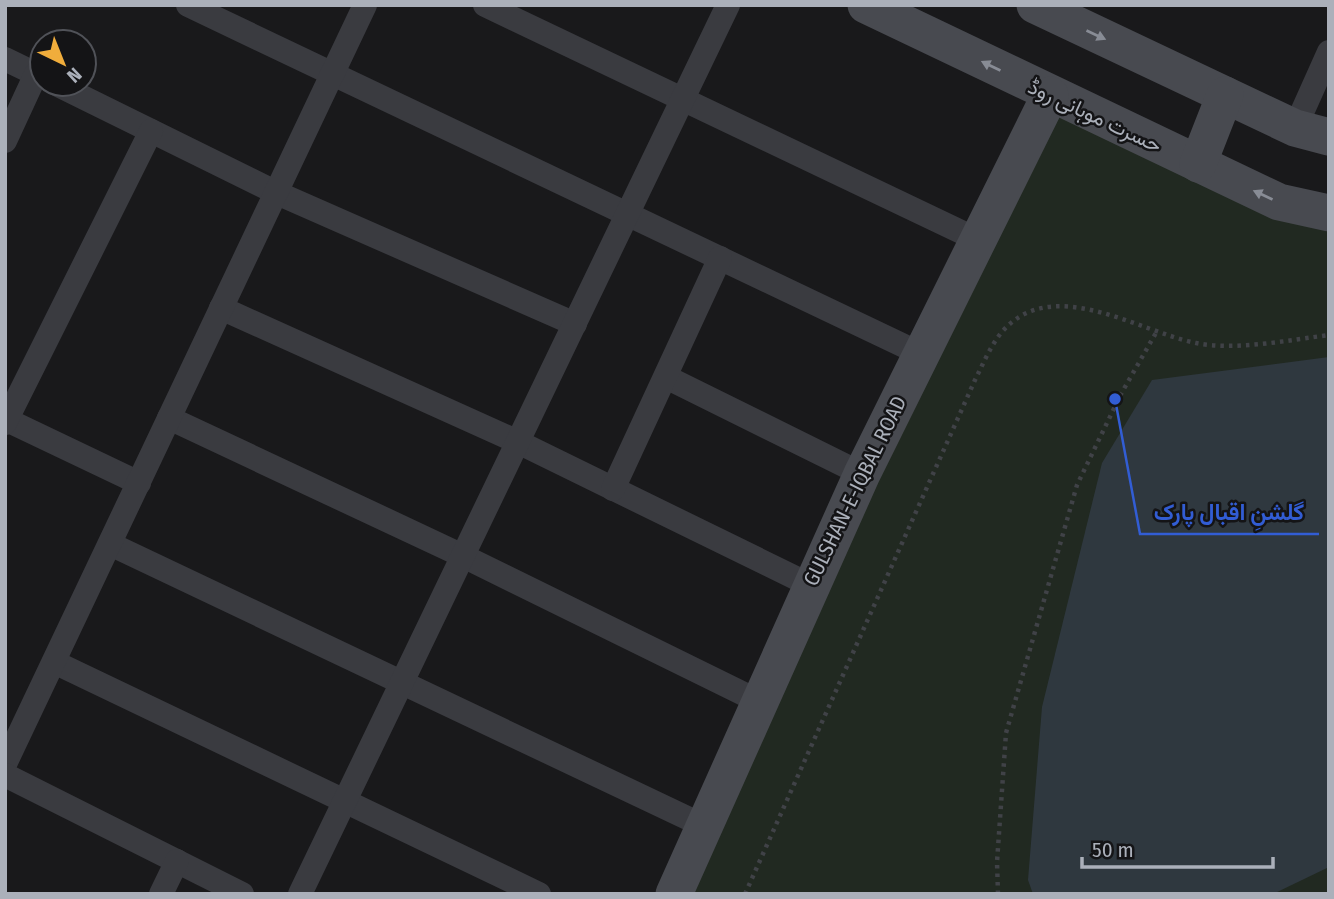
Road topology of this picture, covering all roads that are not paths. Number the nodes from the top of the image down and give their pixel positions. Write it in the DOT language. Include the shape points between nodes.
graph roads {
  1 [pos="188,5"];
  2 [pos="365,5"];
  3 [pos="485,5"];
  4 [pos="728,5"];
  5 [pos="866,5"];
  6 [pos="1035,5"];
  7 [pos="1329,52"];
  8 [pos="5,59"];
  9 [pos="28,70"];
  10 [pos="332,75"];
  11 [pos="1050,95"];
  12 [pos="1225,95"];
  13 [pos="32,98"];
  14 [pos="85,98"];
  15 [pos="683,99"];
  16 [pos="151,131"];
  17 [pos="1312,133"];
  18 [pos="5,141"];
  19 [pos="1198,164"];
  20 [pos="277,193"];
  21 [pos="1329,213"];
  22 [pos="628,215"];
  23 [pos="978,240"];
  24 [pos="720,258"];
  25 [pos="221,308"];
  26 [pos="575,324"];
  27 [pos="921,354"];
  28 [pos="666,377"];
  29 [pos="169,418"];
  30 [pos="6,421"];
  31 [pos="518,442"];
  32 [pos="862,474"];
  33 [pos="139,483"];
  34 [pos="613,489"];
  35 [pos="110,544"];
  36 [pos="463,556"];
  37 [pos="810,585"];
  38 [pos="54,662"];
  39 [pos="402,681"];
  40 [pos="758,701"];
  41 [pos="5,765"];
  42 [pos="5,775"];
  43 [pos="344,803"];
  44 [pos="702,825"];
  45 [pos="177,862"];
  46 [pos="161,894"];
  47 [pos="242,894"];
  48 [pos="300,894"];
  49 [pos="539,894"];
  50 [pos="674,894"];
  1 -- 10 [label="street"];
  2 -- 10 [label="street"];
  3 -- 15 [label="street"];
  4 -- 15 [label="street"];
  11 -- 5 [label="street, حسرت موہانی روڈ, one-way"];
  6 -- 12 [label="street, one-way"];
  7 -- 17 [label="street"];
  8 -- 9 [label="street"];
  10 -- 20 [label="street"];
  10 -- 22 [label="street"];
  11 -- 19 [label="street, حسرت موہانی روڈ"];
  11 -- 23 [label="street, GULSHAN-E-IQBAL ROAD"];
  12 -- 17 [label="street"];
  12 -- 19 [label="street"];
  13 -- 18 [label="street"];
  14 -- 16 [label="street"];
  15 -- 22 [label="street"];
  15 -- 23 [label="street"];
  16 -- 20 [label="street"];
  16 -- 30 [label="street"];
  21 -- 19 [label="street, حسرت موہانی روڈ, one-way" via="1279,202"];
  20 -- 25 [label="street"];
  20 -- 26 [label="street"];
  22 -- 24 [label="street"];
  22 -- 26 [label="street"];
  23 -- 27 [label="street, GULSHAN-E-IQBAL ROAD"];
  24 -- 27 [label="street"];
  24 -- 28 [label="street"];
  25 -- 29 [label="street"];
  25 -- 31 [label="street"];
  26 -- 31 [label="street"];
  27 -- 32 [label="street, GULSHAN-E-IQBAL ROAD"];
  28 -- 32 [label="street"];
  28 -- 34 [label="street"];
  29 -- 33 [label="street"];
  29 -- 36 [label="street"];
  30 -- 33 [label="street"];
  31 -- 34 [label="street"];
  31 -- 36 [label="street"];
  32 -- 37 [label="street, GULSHAN-E-IQBAL ROAD"];
  33 -- 35 [label="street"];
  34 -- 37 [label="street"];
  35 -- 38 [label="street"];
  35 -- 39 [label="street"];
  36 -- 39 [label="street"];
  36 -- 40 [label="street"];
  37 -- 40 [label="street, GULSHAN-E-IQBAL ROAD"];
  38 -- 41 [label="street"];
  38 -- 43 [label="street"];
  39 -- 43 [label="street"];
  39 -- 44 [label="street"];
  40 -- 44 [label="street, GULSHAN-E-IQBAL ROAD"];
  42 -- 45 [label="street"];
  43 -- 48 [label="street"];
  43 -- 49 [label="street"];
  44 -- 50 [label="street, GULSHAN-E-IQBAL ROAD"];
  45 -- 46 [label="street"];
  45 -- 47 [label="street"];
}
